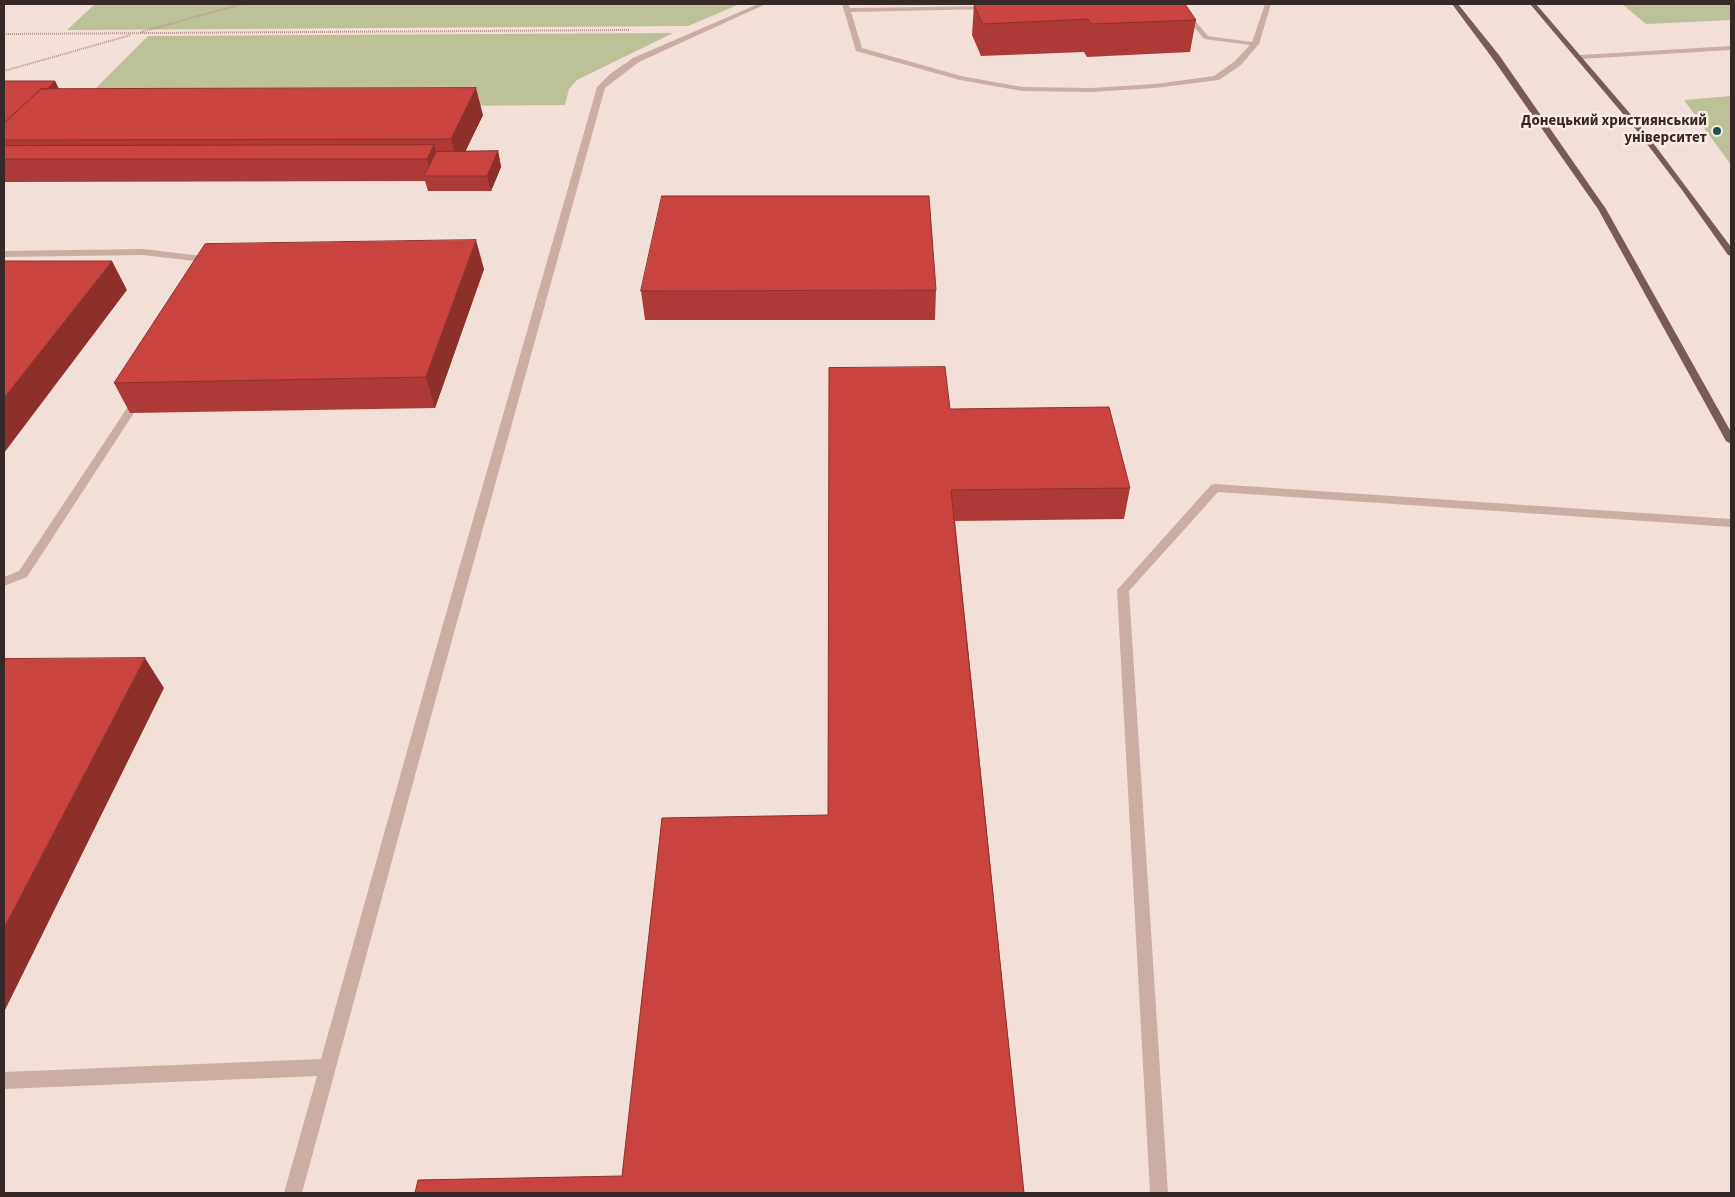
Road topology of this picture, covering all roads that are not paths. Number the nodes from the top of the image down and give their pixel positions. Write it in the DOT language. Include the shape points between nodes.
graph roads {
  1 [pos="763,4"];
  2 [pos="1268,4"];
  3 [pos="1455,4"];
  4 [pos="1533,4"];
  5 [pos="1181,6"];
  6 [pos="846,7"];
  7 [pos="1002,7"];
  8 [pos="1255,44"];
  9 [pos="1731,50"];
  10 [pos="1581,57"];
  11 [pos="1731,253"];
  12 [pos="4,254"];
  13 [pos="218,269"];
  14 [pos="143,391"];
  15 [pos="1731,441"];
  16 [pos="1731,523"];
  17 [pos="4,582"];
  18 [pos="329,1067"];
  19 [pos="4,1081"];
  20 [pos="293,1193"];
  21 [pos="1160,1193"];
  1 -- 18 [label="street" via="636,60 601,87 434,678"];
  2 -- 8 [label="street"];
  3 -- 15 [label="main road" via="1602,209"];
  4 -- 10 [label="main road"];
  5 -- 8 [label="street" via="1206,38"];
  6 -- 7 [label="street"];
  6 -- 8 [label="street" via="859,49 960,78 1022,89 1100,90 1216,78 1238,63"];
  9 -- 10 [label="street"];
  10 -- 11 [label="main road" via="1699,206"];
  12 -- 13 [label="street" via="143,252 222,261"];
  14 -- 17 [label="street" via="23,574"];
  16 -- 21 [label="street" via="1215,488 1123,590"];
  18 -- 19 [label="street"];
  18 -- 20 [label="street"];
}
